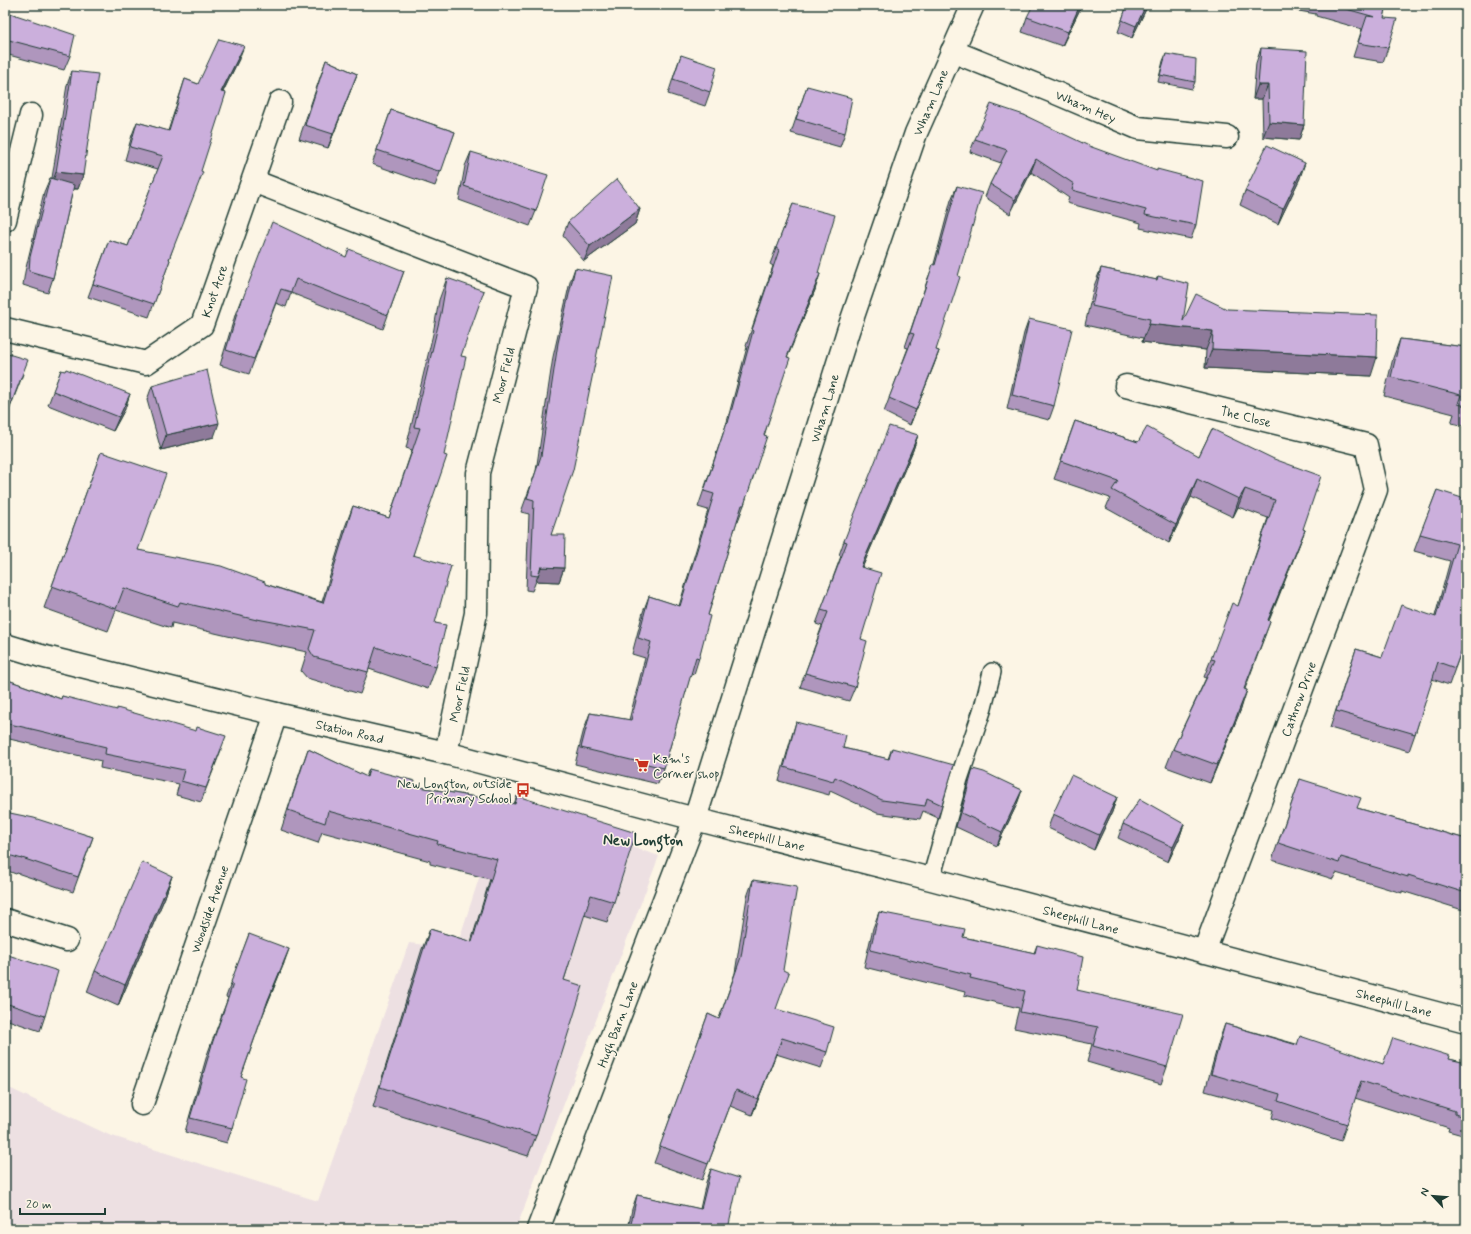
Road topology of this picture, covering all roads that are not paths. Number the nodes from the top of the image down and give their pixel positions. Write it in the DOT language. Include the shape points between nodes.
graph roads {
  1 [pos="973,5"];
  2 [pos="952,51"];
  3 [pos="280,102"];
  4 [pos="31,114"];
  5 [pos="1227,137"];
  6 [pos="253,181"];
  7 [pos="5,220"];
  8 [pos="5,330"];
  9 [pos="1126,386"];
  10 [pos="1366,445"];
  11 [pos="5,645"];
  12 [pos="992,672"];
  13 [pos="276,714"];
  14 [pos="446,753"];
  15 [pos="695,819"];
  16 [pos="931,879"];
  17 [pos="5,920"];
  18 [pos="67,940"];
  19 [pos="1204,952"];
  20 [pos="1466,1021"];
  21 [pos="142,1104"];
  22 [pos="538,1229"];
  1 -- 2 [label="street, Wham Lane"];
  2 -- 5 [label="street, Wham Hey" via="1138,128"];
  2 -- 15 [label="street, Wham Lane" via="916,133 848,331"];
  3 -- 6 [label="street, Knot Acre"];
  4 -- 7 [label="street"];
  6 -- 8 [label="street, Knot Acre" via="202,325 146,363"];
  6 -- 14 [label="street, Moor Field" via="526,287 478,473 476,613"];
  9 -- 10 [label="street, The Close"];
  10 -- 19 [label="street, Cathrow Drive" via="1376,490"];
  11 -- 13 [label="street, Station Road"];
  12 -- 16 [label="lane"];
  13 -- 14 [label="street, Station Road"];
  13 -- 21 [label="street, Woodside Avenue"];
  14 -- 15 [label="street, Station Road"];
  15 -- 16 [label="street, Sheephill Lane"];
  15 -- 22 [label="street, Hugh Barn Lane"];
  16 -- 19 [label="street, Sheephill Lane"];
  17 -- 18 [label="street"];
  19 -- 20 [label="street, Sheephill Lane"];
}
